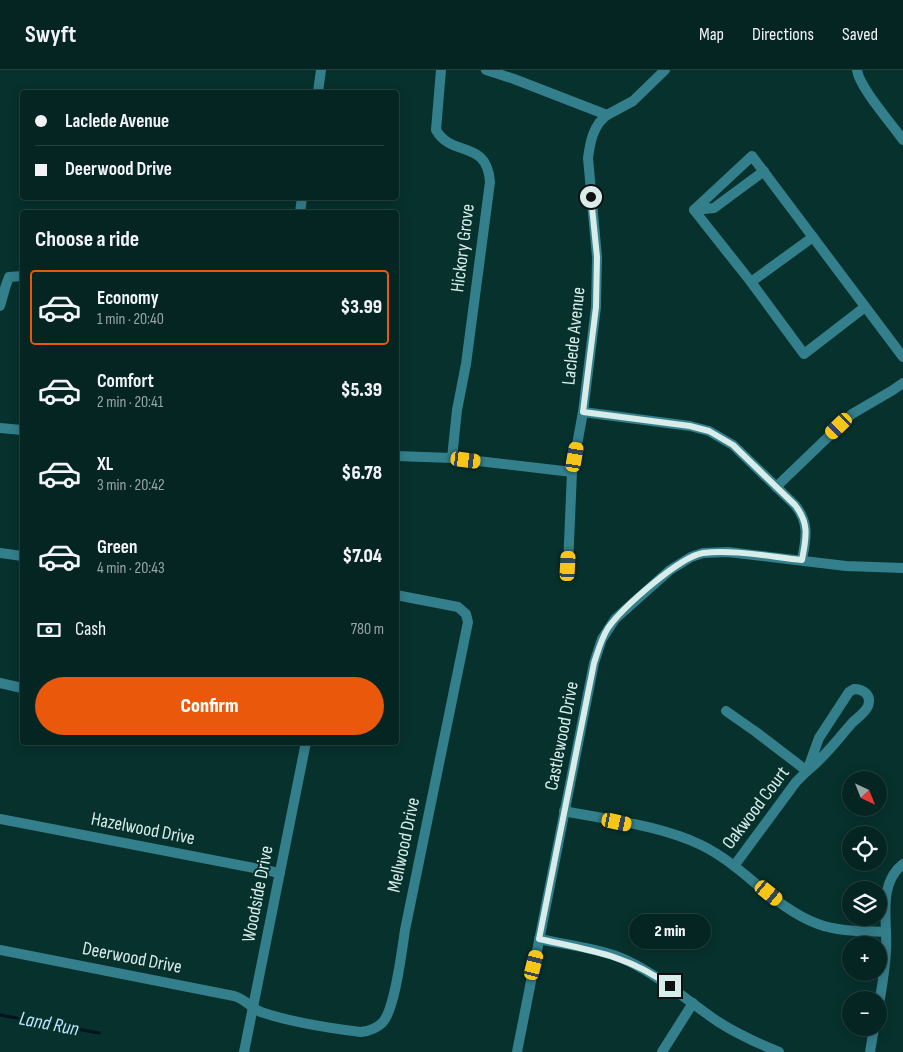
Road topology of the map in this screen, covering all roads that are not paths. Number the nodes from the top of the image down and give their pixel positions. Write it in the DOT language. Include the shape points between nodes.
graph roads {
  1 [pos="321,70"];
  2 [pos="441,70"];
  3 [pos="486,70"];
  4 [pos="665,70"];
  5 [pos="857,70"];
  6 [pos="318,90"];
  7 [pos="607,116"];
  8 [pos="899,126"];
  9 [pos="903,140"];
  10 [pos="764,171"];
  11 [pos="694,210"];
  12 [pos="813,238"];
  13 [pos="20,276"];
  14 [pos="751,282"];
  15 [pos="0,306"];
  16 [pos="865,307"];
  17 [pos="903,358"];
  18 [pos="903,382"];
  19 [pos="583,412"];
  20 [pos="0,428"];
  21 [pos="20,430"];
  22 [pos="399,456"];
  23 [pos="452,458"];
  24 [pos="572,472"];
  25 [pos="776,487"];
  26 [pos="0,553"];
  27 [pos="20,556"];
  28 [pos="802,560"];
  29 [pos="568,566"];
  30 [pos="903,568"];
  31 [pos="399,596"];
  32 [pos="0,683"];
  33 [pos="20,688"];
  34 [pos="726,711"];
  35 [pos="306,745"];
  36 [pos="807,771"];
  37 [pos="564,811"];
  38 [pos="0,819"];
  39 [pos="903,864"];
  40 [pos="734,866"];
  41 [pos="280,873"];
  42 [pos="886,932"];
  43 [pos="539,939"];
  44 [pos="0,950"];
  45 [pos="881,991"];
  46 [pos="693,1003"];
  47 [pos="254,1007"];
  48 [pos="873,1036"];
  49 [pos="244,1052"];
  50 [pos="517,1052"];
  51 [pos="662,1052"];
  52 [pos="779,1052"];
  53 [pos="870,1052"];
  1 -- 6 [label="street"];
  2 -- 23 [label="street, Hickory Grove" via="436,130 444,140 480,156 489,172 490,182"];
  3 -- 7 [label="street"];
  4 -- 7 [label="street" via="633,101"];
  5 -- 8 [label="street" via="862,84"];
  7 -- 19 [label="street, Laclede Avenue" via="596,127 588,158 597,275"];
  8 -- 9 [label="street"];
  10 -- 11 [label="street" via="714,208"];
  10 -- 11 [label="street" via="752,156"];
  10 -- 12 [label="street"];
  11 -- 14 [label="street"];
  12 -- 14 [label="street"];
  12 -- 16 [label="street"];
  13 -- 15 [label="street" via="9,277"];
  14 -- 16 [label="street" via="804,354"];
  16 -- 17 [label="street"];
  18 -- 25 [label="street" via="852,414"];
  19 -- 24 [label="street, Laclede Avenue"];
  19 -- 25 [label="street" via="709,431 733,445"];
  20 -- 21 [label="street"];
  22 -- 23 [label="street"];
  23 -- 24 [label="street"];
  24 -- 29 [label="street, Laclede Avenue"];
  25 -- 28 [label="street" via="803,515 806,536"];
  26 -- 27 [label="street"];
  28 -- 30 [label="street, Castlewood Drive" via="846,566"];
  28 -- 37 [label="street, Castlewood Drive" via="728,552 703,553 670,570 615,619 602,639 594,663"];
  31 -- 47 [label="street, Mellwood Drive" via="458,607 466,614 468,622 387,1016 377,1027 361,1032 296,1021"];
  32 -- 33 [label="street"];
  34 -- 36 [label="street"];
  35 -- 41 [label="street, Woodside Drive"];
  36 -- 36 [label="street, Oakwood Court" via="819,738 849,692 854,689 864,691 868,696 868,708 820,762"];
  36 -- 40 [label="street, Oakwood Court"];
  37 -- 40 [label="street" via="675,835 703,846"];
  37 -- 43 [label="street, Castlewood Drive"];
  38 -- 41 [label="street, Hazelwood Drive"];
  39 -- 42 [label="street" via="893,874 886,891"];
  40 -- 42 [label="street" via="794,912 819,925"];
  41 -- 47 [label="street, Woodside Drive"];
  42 -- 45 [label="street"];
  43 -- 46 [label="street" via="627,960 658,977"];
  43 -- 50 [label="street, Castlewood Drive"];
  44 -- 47 [label="street, Deerwood Drive" via="234,996"];
  46 -- 51 [label="street"];
  46 -- 52 [label="street" via="739,1035"];
  47 -- 49 [label="street, Woodside Drive"];
  48 -- 53 [label="street"];
}
